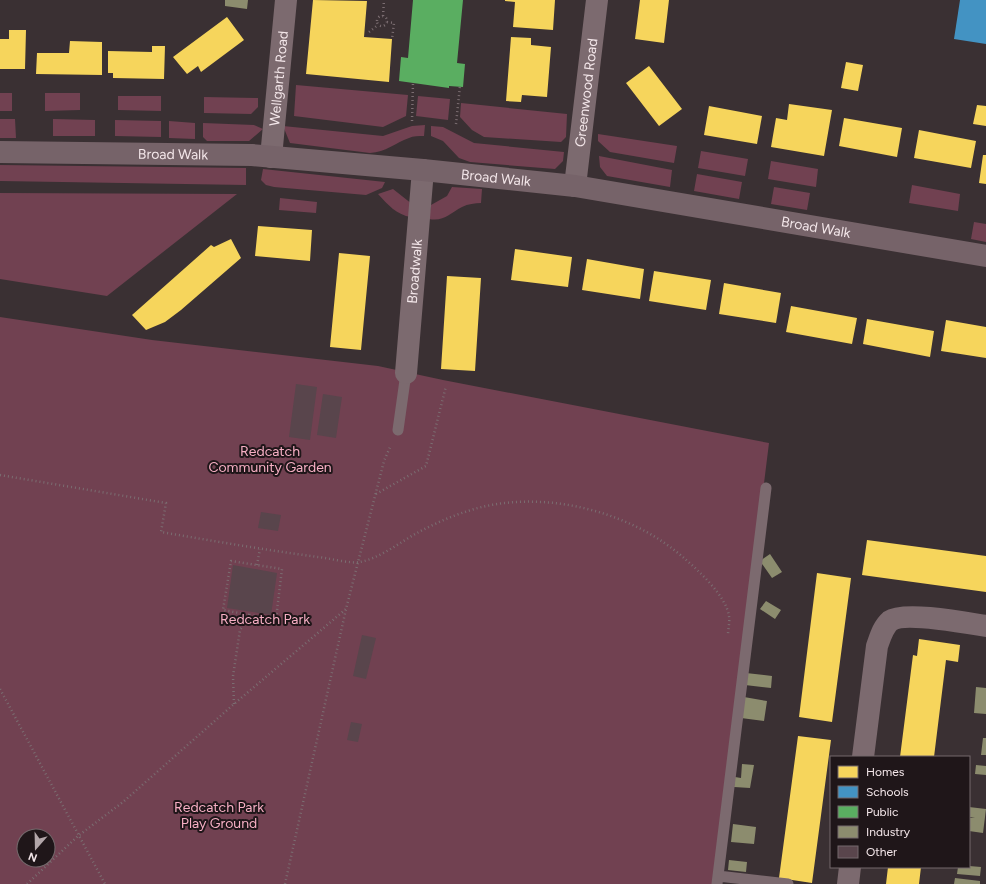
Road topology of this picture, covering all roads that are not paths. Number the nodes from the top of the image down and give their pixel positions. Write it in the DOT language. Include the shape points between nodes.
graph roads {
  1 [pos="286,0"];
  2 [pos="597,0"];
  3 [pos="0,152"];
  4 [pos="271,157"];
  5 [pos="423,170"];
  6 [pos="575,186"];
  7 [pos="986,256"];
  8 [pos="406,373"];
  9 [pos="398,430"];
  10 [pos="766,488"];
  11 [pos="986,626"];
  12 [pos="863,756"];
  13 [pos="850,868"];
  14 [pos="717,880"];
  15 [pos="788,884"];
  16 [pos="848,884"];
  1 -- 4 [label="street, Wellgarth Road"];
  2 -- 6 [label="street, Greenwood Road"];
  3 -- 4 [label="street, Broad Walk"];
  4 -- 5 [label="street, Broad Walk"];
  5 -- 6 [label="street, Broad Walk"];
  5 -- 8 [label="street, Broadwalk"];
  6 -- 7 [label="street, Broad Walk"];
  8 -- 9 [label="lane"];
  10 -- 14 [label="lane"];
  11 -- 12 [label="street" via="904,617 891,621 882,632 877,646"];
  13 -- 16 [label="street"];
  14 -- 15 [label="lane"];
}
